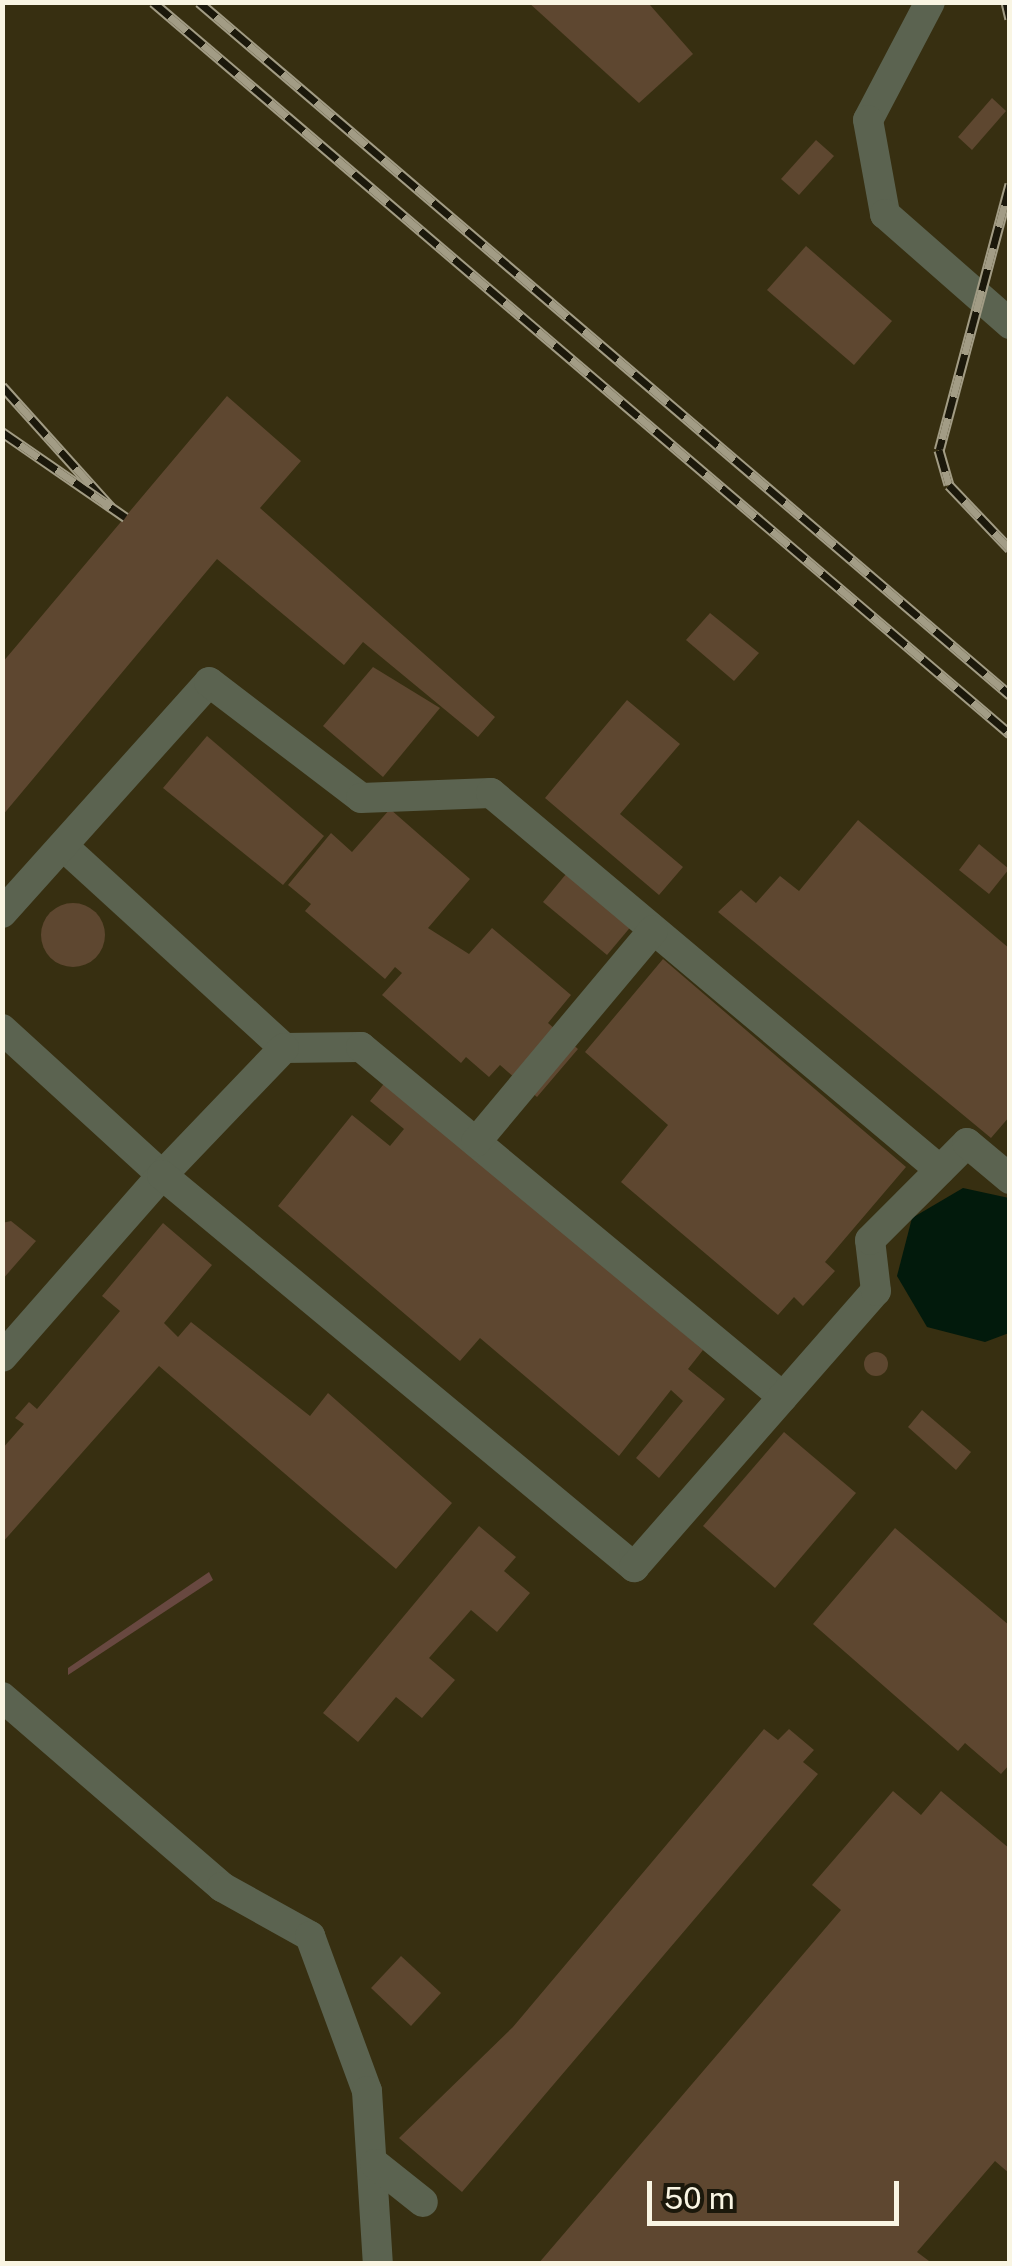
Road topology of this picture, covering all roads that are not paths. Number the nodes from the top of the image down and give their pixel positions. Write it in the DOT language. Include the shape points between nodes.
graph roads {
  1 [pos="930,2"];
  2 [pos="1010,324"];
  3 [pos="63,846"];
  4 [pos="2,912"];
  5 [pos="653,930"];
  6 [pos="2,1029"];
  7 [pos="284,1048"];
  8 [pos="476,1142"];
  9 [pos="940,1170"];
  10 [pos="162,1175"];
  11 [pos="1010,1179"];
  12 [pos="2,1357"];
  13 [pos="783,1398"];
  14 [pos="2,1697"];
  15 [pos="375,2164"];
  16 [pos="423,2202"];
  17 [pos="378,2264"];
  1 -- 2 [label="lane" via="868,120 885,214"];
  3 -- 4 [label="lane"];
  3 -- 5 [label="lane" via="208,682 361,798 490,794"];
  3 -- 7 [label="lane"];
  5 -- 8 [label="lane"];
  5 -- 9 [label="lane"];
  6 -- 10 [label="lane"];
  7 -- 8 [label="lane" via="361,1047"];
  7 -- 10 [label="lane"];
  8 -- 13 [label="lane"];
  9 -- 11 [label="lane" via="967,1143"];
  9 -- 13 [label="lane" via="870,1240 876,1291"];
  10 -- 12 [label="lane"];
  10 -- 13 [label="lane" via="634,1567"];
  14 -- 15 [label="lane" via="222,1887 310,1936 367,2092"];
  15 -- 16 [label="lane"];
  15 -- 17 [label="lane"];
}
